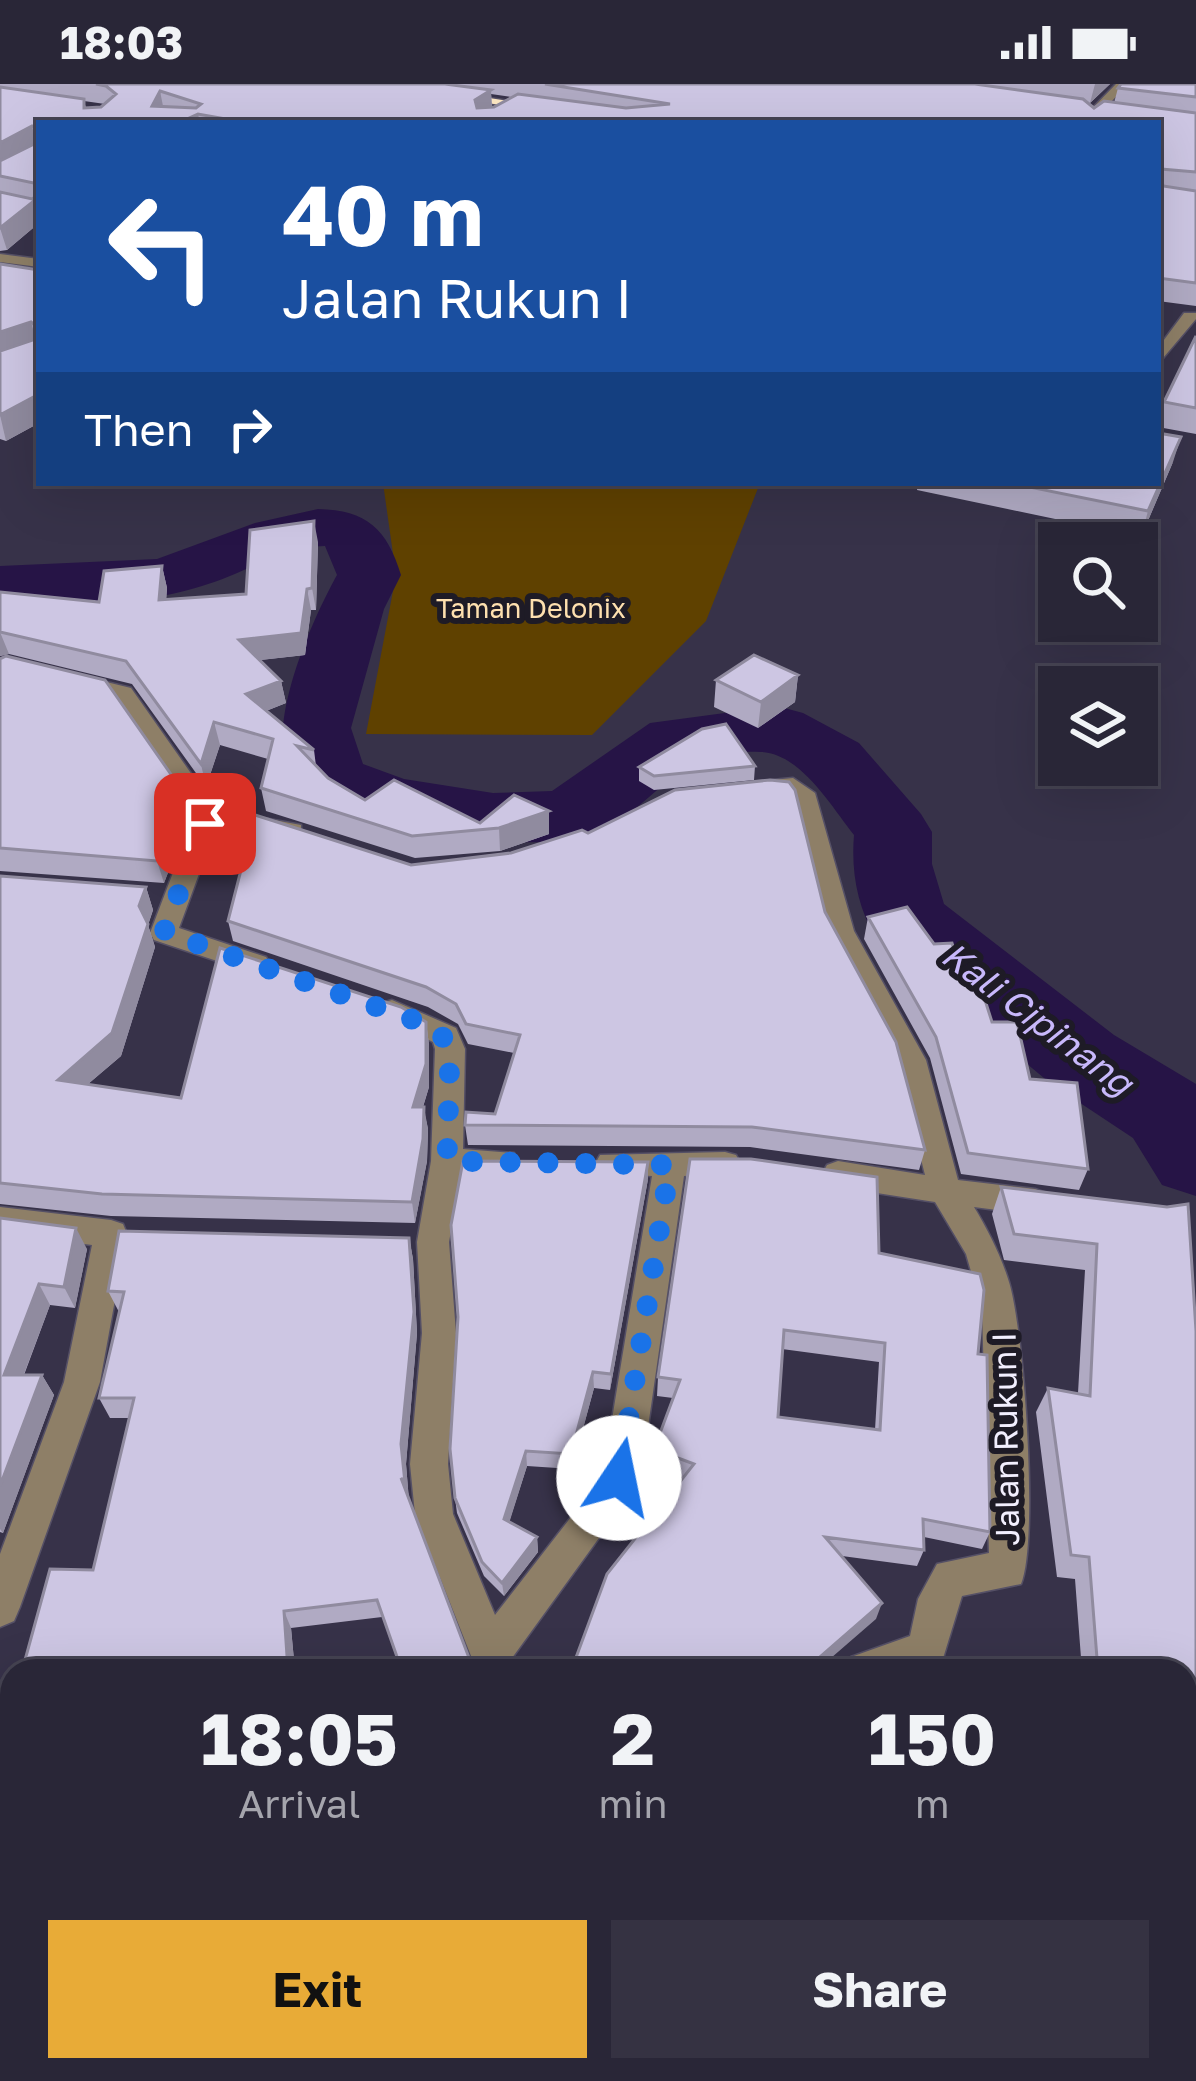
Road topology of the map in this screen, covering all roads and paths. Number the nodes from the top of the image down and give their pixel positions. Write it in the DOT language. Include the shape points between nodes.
graph roads {
  1 [pos="371,84"];
  2 [pos="1122,84"];
  3 [pos="343,87"];
  4 [pos="507,110"];
  5 [pos="565,114"];
  6 [pos="1089,114"];
  7 [pos="1119,114"];
  8 [pos="0,258"];
  9 [pos="36,263"];
  10 [pos="1187,315"];
  11 [pos="1161,354"];
  12 [pos="0,674"];
  13 [pos="723,793"];
  14 [pos="208,815"];
  15 [pos="328,843"];
  16 [pos="284,973"];
  17 [pos="372,1003"];
  18 [pos="447,1161"];
  19 [pos="530,1162"];
  20 [pos="572,1163"];
  21 [pos="670,1165"];
  22 [pos="945,1191"];
  23 [pos="1061,1205"];
  24 [pos="0,1220"];
  25 [pos="0,1606"];
  26 [pos="493,1659"];
  27 [pos="496,1659"];
  28 [pos="903,1659"];
  1 -- 4 [label="highway"];
  2 -- 6 [label="street"];
  3 -- 4 [label="highway"];
  4 -- 5 [label="highway"];
  6 -- 7 [label="street"];
  8 -- 9 [label="street"];
  10 -- 11 [label="street"];
  12 -- 14 [label="street" via="8,665 124,693"];
  13 -- 22 [label="street" via="794,786 802,793 840,931 911,1060"];
  14 -- 15 [label="street" via="269,823"];
  14 -- 16 [label="street" via="166,897 166,936"];
  17 -- 18 [label="street" via="446,1036"];
  18 -- 19 [label="street"];
  18 -- 26 [label="street" via="421,1242 439,1333 429,1404 434,1514"];
  20 -- 21 [label="street"];
  21 -- 22 [label="street" via="785,1167"];
  21 -- 27 [label="street" via="614,1491"];
  22 -- 23 [label="street"];
  22 -- 28 [label="street, Jalan Rukun I" via="968,1222 1007,1336 1007,1570 951,1578 938,1599 928,1651"];
  24 -- 25 [label="street" via="122,1234 76,1400"];
}
